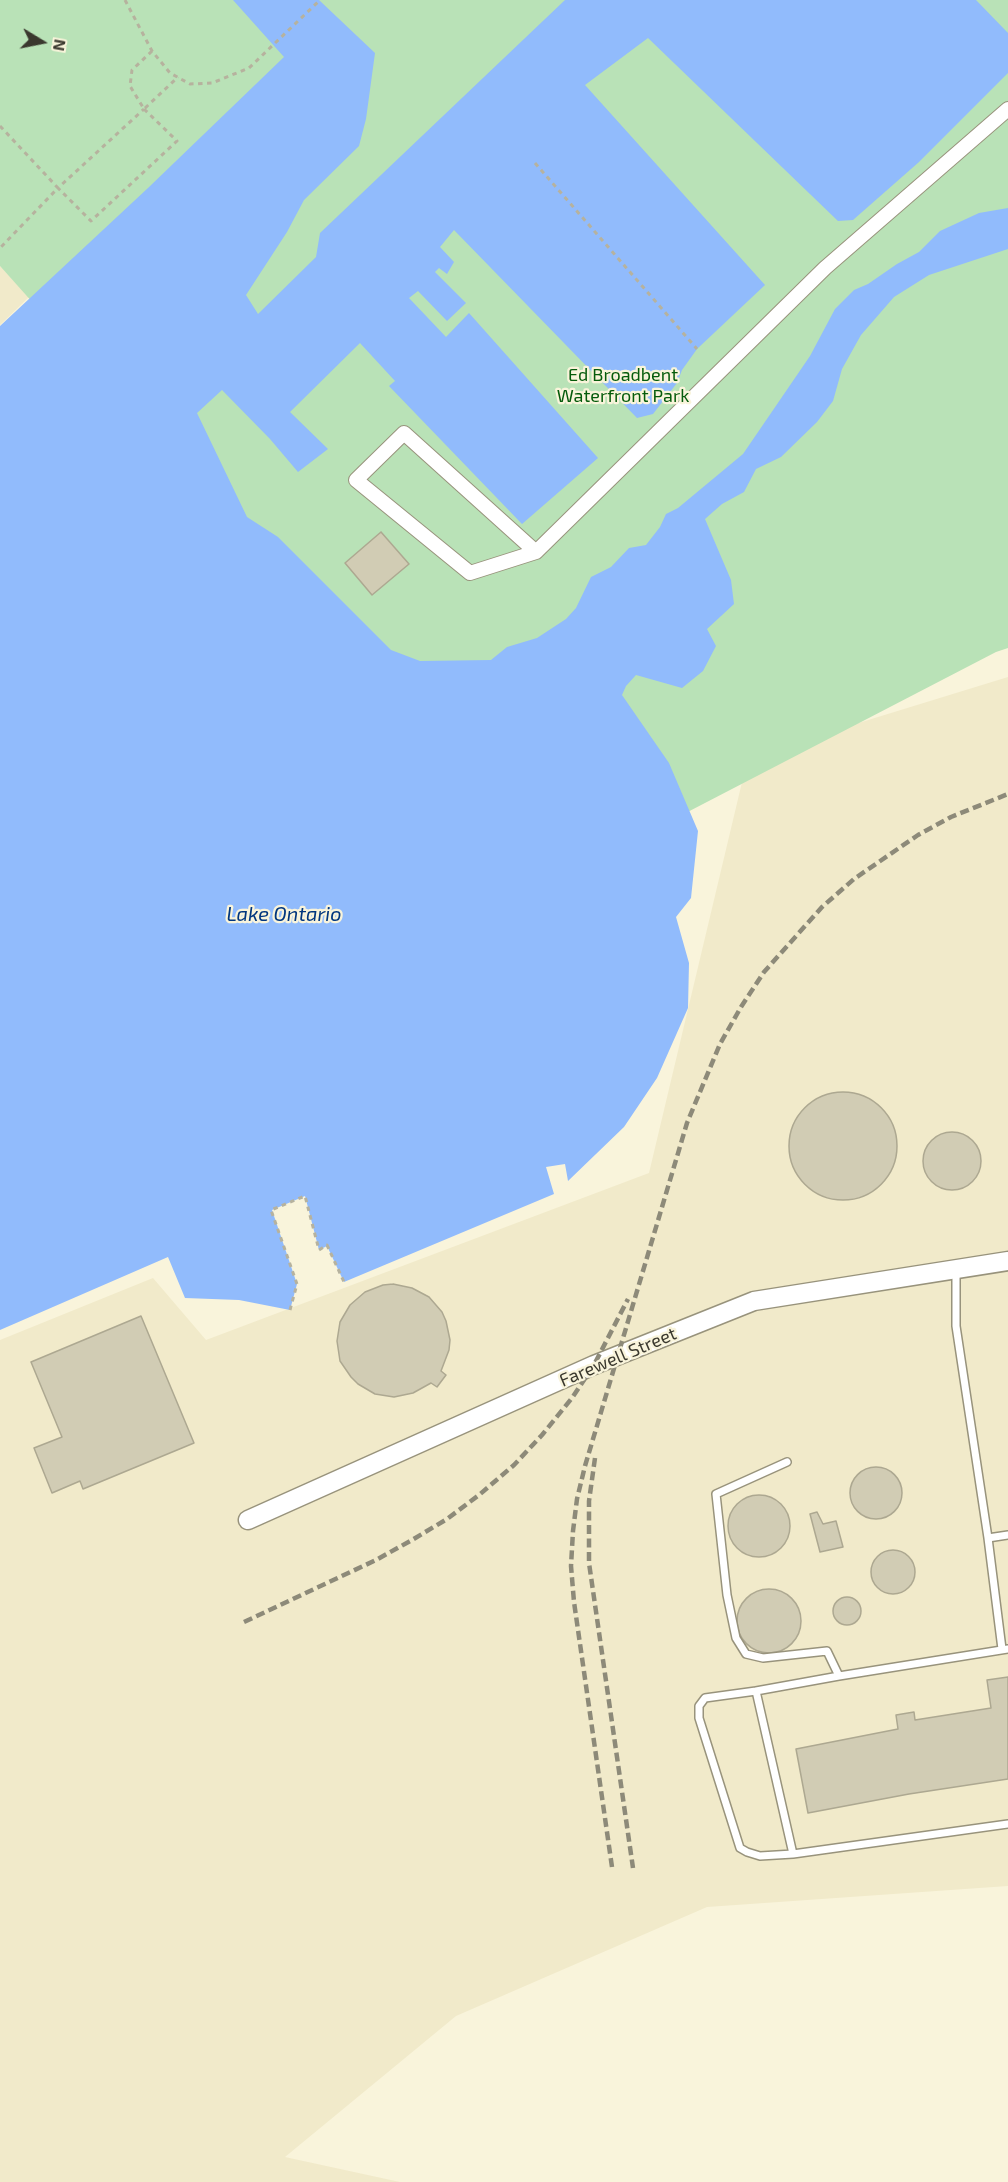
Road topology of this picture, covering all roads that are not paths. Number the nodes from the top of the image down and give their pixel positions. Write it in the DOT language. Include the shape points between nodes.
graph roads {
  1 [pos="1008,109"];
  2 [pos="536,552"];
  3 [pos="1008,1261"];
  4 [pos="956,1269"];
  5 [pos="787,1462"];
  6 [pos="248,1520"];
  7 [pos="1008,1535"];
  8 [pos="988,1538"];
  9 [pos="1005,1649"];
  10 [pos="839,1676"];
  11 [pos="756,1692"];
  12 [pos="1008,1824"];
  13 [pos="793,1854"];
  1 -- 2 [label="street" via="825,268"];
  2 -- 2 [label="street" via="404,432 356,480 470,573"];
  3 -- 4 [label="street, Farewell Street"];
  4 -- 6 [label="street, Farewell Street" via="754,1301 594,1365"];
  4 -- 8 [label="lane" via="956,1326"];
  5 -- 10 [label="lane" via="716,1494 736,1638 746,1654 763,1658 827,1652"];
  7 -- 8 [label="lane"];
  8 -- 9 [label="lane"];
  9 -- 10 [label="lane"];
  10 -- 11 [label="lane"];
  11 -- 13 [label="lane"];
  11 -- 13 [label="lane" via="705,1698 699,1706 699,1718 740,1848 760,1856"];
  12 -- 13 [label="lane"];
}
